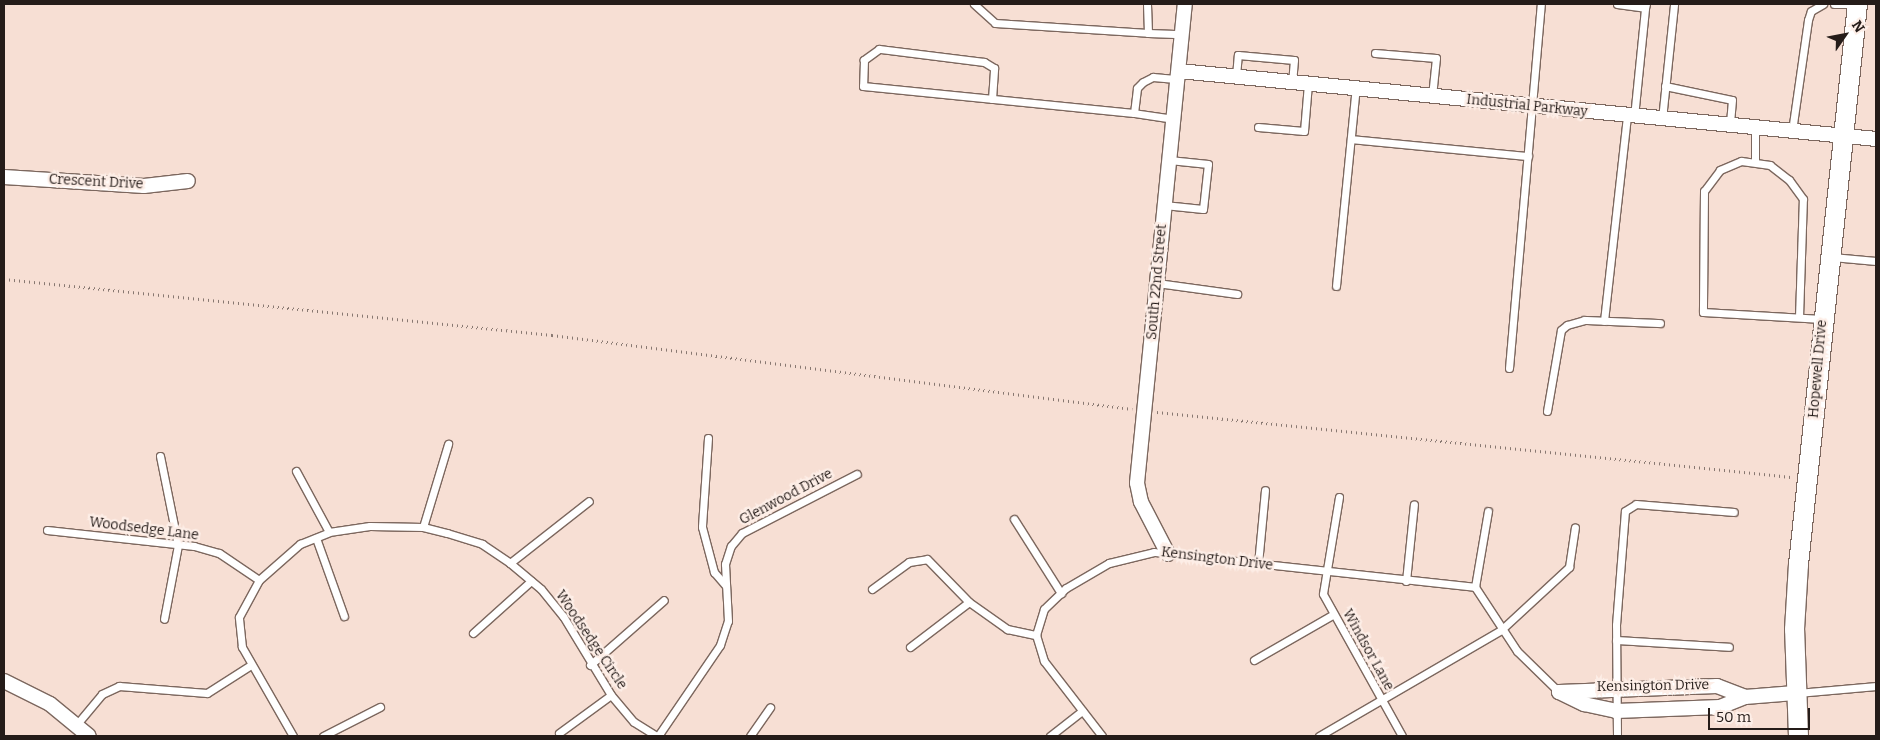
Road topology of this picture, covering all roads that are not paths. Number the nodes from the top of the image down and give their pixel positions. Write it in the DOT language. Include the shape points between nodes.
graph roads {
  1 [pos="974,4"];
  2 [pos="1147,4"];
  3 [pos="1185,4"];
  4 [pos="1541,4"];
  5 [pos="1617,4"];
  6 [pos="1674,4"];
  7 [pos="1823,4"];
  8 [pos="1834,4"];
  9 [pos="1857,4"];
  10 [pos="1645,6"];
  11 [pos="1148,33"];
  12 [pos="1182,34"];
  13 [pos="1375,53"];
  14 [pos="1178,75"];
  15 [pos="1236,76"];
  16 [pos="1292,82"];
  17 [pos="1308,84"];
  18 [pos="1665,86"];
  19 [pos="1356,87"];
  20 [pos="1432,95"];
  21 [pos="992,99"];
  22 [pos="1532,106"];
  23 [pos="1134,113"];
  24 [pos="1630,117"];
  25 [pos="1174,119"];
  26 [pos="1662,120"];
  27 [pos="1730,126"];
  28 [pos="1258,127"];
  29 [pos="1755,128"];
  30 [pos="1792,132"];
  31 [pos="1846,136"];
  32 [pos="1876,138"];
  33 [pos="1351,139"];
  34 [pos="1528,156"];
  35 [pos="1169,160"];
  36 [pos="1755,160"];
  37 [pos="4,177"];
  38 [pos="188,181"];
  39 [pos="1164,205"];
  40 [pos="1831,256"];
  41 [pos="1876,261"];
  42 [pos="1157,283"];
  43 [pos="1336,286"];
  44 [pos="1237,294"];
  45 [pos="1799,317"];
  46 [pos="1822,319"];
  47 [pos="1604,321"];
  48 [pos="1660,323"];
  49 [pos="1509,368"];
  50 [pos="1547,411"];
  51 [pos="708,438"];
  52 [pos="448,444"];
  53 [pos="160,456"];
  54 [pos="296,471"];
  55 [pos="856,474"];
  56 [pos="1265,490"];
  57 [pos="1339,497"];
  58 [pos="589,501"];
  59 [pos="1414,504"];
  60 [pos="1488,510"];
  61 [pos="1734,512"];
  62 [pos="1014,519"];
  63 [pos="1575,526"];
  64 [pos="423,527"];
  65 [pos="47,530"];
  66 [pos="329,532"];
  67 [pos="316,538"];
  68 [pos="178,545"];
  69 [pos="1168,554"];
  70 [pos="510,563"];
  71 [pos="1258,564"];
  72 [pos="1324,572"];
  73 [pos="259,580"];
  74 [pos="531,581"];
  75 [pos="1406,581"];
  76 [pos="726,586"];
  77 [pos="1475,587"];
  78 [pos="872,589"];
  79 [pos="1061,593"];
  80 [pos="664,600"];
  81 [pos="969,602"];
  82 [pos="1334,614"];
  83 [pos="344,616"];
  84 [pos="164,620"];
  85 [pos="1501,630"];
  86 [pos="473,633"];
  87 [pos="1036,635"];
  88 [pos="1616,640"];
  89 [pos="910,647"];
  90 [pos="1729,647"];
  91 [pos="1254,660"];
  92 [pos="251,665"];
  93 [pos="590,666"];
  94 [pos="4,681"];
  95 [pos="1876,686"];
  96 [pos="1615,687"];
  97 [pos="1560,692"];
  98 [pos="1795,693"];
  99 [pos="611,695"];
  100 [pos="1744,697"];
  101 [pos="1381,700"];
  102 [pos="380,707"];
  103 [pos="770,707"];
  104 [pos="1082,711"];
  105 [pos="1616,711"];
  106 [pos="77,724"];
  107 [pos="559,733"];
  108 [pos="89,736"];
  109 [pos="293,736"];
  110 [pos="323,736"];
  111 [pos="657,736"];
  112 [pos="750,736"];
  113 [pos="1050,736"];
  114 [pos="1102,736"];
  115 [pos="1319,736"];
  116 [pos="1402,736"];
  117 [pos="1617,736"];
  118 [pos="1798,736"];
  1 -- 11 [label="lane" via="995,23"];
  2 -- 11 [label="lane"];
  3 -- 12 [label="street, South 22nd Street"];
  4 -- 22 [label="lane"];
  5 -- 10 [label="lane"];
  6 -- 18 [label="lane"];
  7 -- 30 [label="lane" via="1811,11 1808,20"];
  8 -- 9 [label="lane"];
  9 -- 31 [label="main road, Hopewell Drive"];
  10 -- 24 [label="lane"];
  11 -- 12 [label="lane"];
  12 -- 14 [label="street, South 22nd Street"];
  13 -- 20 [label="lane" via="1436,58"];
  14 -- 15 [label="street, Industrial Parkway"];
  14 -- 23 [label="lane" via="1153,77 1143,82 1137,88"];
  14 -- 25 [label="street, South 22nd Street"];
  15 -- 16 [label="street, Industrial Parkway"];
  15 -- 16 [label="lane" via="1238,55 1294,60"];
  16 -- 17 [label="street, Industrial Parkway"];
  17 -- 19 [label="street, Industrial Parkway"];
  17 -- 28 [label="lane" via="1304,131"];
  18 -- 26 [label="lane"];
  18 -- 27 [label="lane" via="1732,100"];
  19 -- 20 [label="street, Industrial Parkway"];
  19 -- 33 [label="lane"];
  20 -- 22 [label="street, Industrial Parkway"];
  21 -- 21 [label="lane" via="863,86 864,60 879,49 984,62 994,68"];
  21 -- 23 [label="lane"];
  22 -- 24 [label="street, Industrial Parkway"];
  22 -- 34 [label="lane"];
  23 -- 25 [label="lane"];
  24 -- 26 [label="street, Industrial Parkway"];
  24 -- 47 [label="lane"];
  25 -- 35 [label="street, South 22nd Street"];
  26 -- 27 [label="street, Industrial Parkway"];
  27 -- 29 [label="street, Industrial Parkway"];
  29 -- 30 [label="street, Industrial Parkway"];
  29 -- 36 [label="lane"];
  30 -- 31 [label="street, Industrial Parkway"];
  31 -- 32 [label="street, Industrial Parkway"];
  31 -- 40 [label="main road, Hopewell Drive"];
  33 -- 34 [label="lane"];
  33 -- 43 [label="lane"];
  34 -- 49 [label="lane"];
  35 -- 39 [label="street, South 22nd Street"];
  35 -- 39 [label="lane" via="1208,164 1203,209"];
  36 -- 45 [label="lane" via="1789,180 1803,199"];
  36 -- 45 [label="lane" via="1720,170 1704,191 1703,312"];
  37 -- 38 [label="street, Crescent Drive" via="144,186"];
  39 -- 42 [label="street, South 22nd Street"];
  40 -- 41 [label="lane"];
  40 -- 46 [label="main road, Hopewell Drive"];
  42 -- 44 [label="lane"];
  42 -- 69 [label="street, South 22nd Street" via="1138,483 1141,502"];
  45 -- 46 [label="lane"];
  46 -- 98 [label="main road, Hopewell Drive" via="1794,630"];
  47 -- 48 [label="lane"];
  47 -- 50 [label="lane" via="1574,322 1561,330"];
  51 -- 76 [label="lane" via="702,527 714,572"];
  52 -- 64 [label="lane"];
  53 -- 68 [label="lane"];
  54 -- 66 [label="lane"];
  55 -- 76 [label="lane, Glenwood Drive" via="742,532 731,546 725,564"];
  56 -- 71 [label="lane"];
  57 -- 72 [label="lane" via="1333,553"];
  58 -- 70 [label="lane"];
  59 -- 75 [label="lane"];
  60 -- 77 [label="lane"];
  61 -- 88 [label="lane" via="1636,504 1625,511"];
  62 -- 79 [label="lane"];
  63 -- 85 [label="lane" via="1569,568"];
  64 -- 66 [label="lane, Woodsedge Circle"];
  64 -- 70 [label="lane, Woodsedge Circle" via="482,544"];
  65 -- 68 [label="lane, Woodsedge Lane"];
  66 -- 67 [label="lane, Woodsedge Circle"];
  67 -- 73 [label="lane, Woodsedge Circle" via="300,544"];
  67 -- 83 [label="lane"];
  68 -- 73 [label="lane, Woodsedge Lane" via="219,553"];
  68 -- 84 [label="lane"];
  69 -- 71 [label="lane, Kensington Drive"];
  69 -- 79 [label="lane, Kensington Drive" via="1154,552 1109,563"];
  70 -- 74 [label="lane, Woodsedge Circle"];
  71 -- 72 [label="lane, Kensington Drive"];
  72 -- 75 [label="lane, Kensington Drive"];
  72 -- 82 [label="lane, Windsor Lane" via="1323,594"];
  73 -- 92 [label="lane, Woodsedge Circle" via="239,618 242,647"];
  74 -- 86 [label="lane"];
  74 -- 93 [label="lane, Woodsedge Circle" via="563,616"];
  75 -- 77 [label="lane, Kensington Drive"];
  76 -- 111 [label="lane, Glenwood Drive" via="728,621 720,646"];
  77 -- 85 [label="lane, Kensington Drive"];
  78 -- 81 [label="lane" via="909,562 926,559"];
  79 -- 87 [label="lane, Kensington Drive" via="1044,609"];
  80 -- 93 [label="lane"];
  81 -- 87 [label="lane" via="1007,629"];
  81 -- 89 [label="lane"];
  82 -- 91 [label="lane"];
  82 -- 101 [label="lane, Windsor Lane"];
  85 -- 97 [label="lane, Kensington Drive"];
  85 -- 101 [label="lane"];
  87 -- 104 [label="lane" via="1044,661"];
  88 -- 90 [label="lane"];
  88 -- 96 [label="lane"];
  92 -- 106 [label="lane" via="207,693 119,686 102,694"];
  92 -- 109 [label="lane, Woodsedge Circle"];
  93 -- 99 [label="lane, Woodsedge Circle"];
  94 -- 106 [label="street" via="50,704"];
  95 -- 98 [label="lane"];
  96 -- 97 [label="street, Kensington Drive"];
  96 -- 100 [label="street, Kensington Drive" via="1717,686"];
  96 -- 105 [label="lane"];
  97 -- 105 [label="street, Kensington Drive" via="1584,704"];
  98 -- 100 [label="street, Kensington Drive"];
  98 -- 118 [label="main road, Hopewell Drive"];
  99 -- 107 [label="lane"];
  99 -- 111 [label="lane, Woodsedge Circle" via="634,722"];
  100 -- 105 [label="street, Kensington Drive" via="1720,707"];
  101 -- 115 [label="lane"];
  101 -- 116 [label="lane, Windsor Lane"];
  102 -- 110 [label="lane"];
  103 -- 112 [label="lane"];
  104 -- 113 [label="lane"];
  104 -- 114 [label="lane"];
  105 -- 117 [label="lane"];
  106 -- 108 [label="street"];
}
